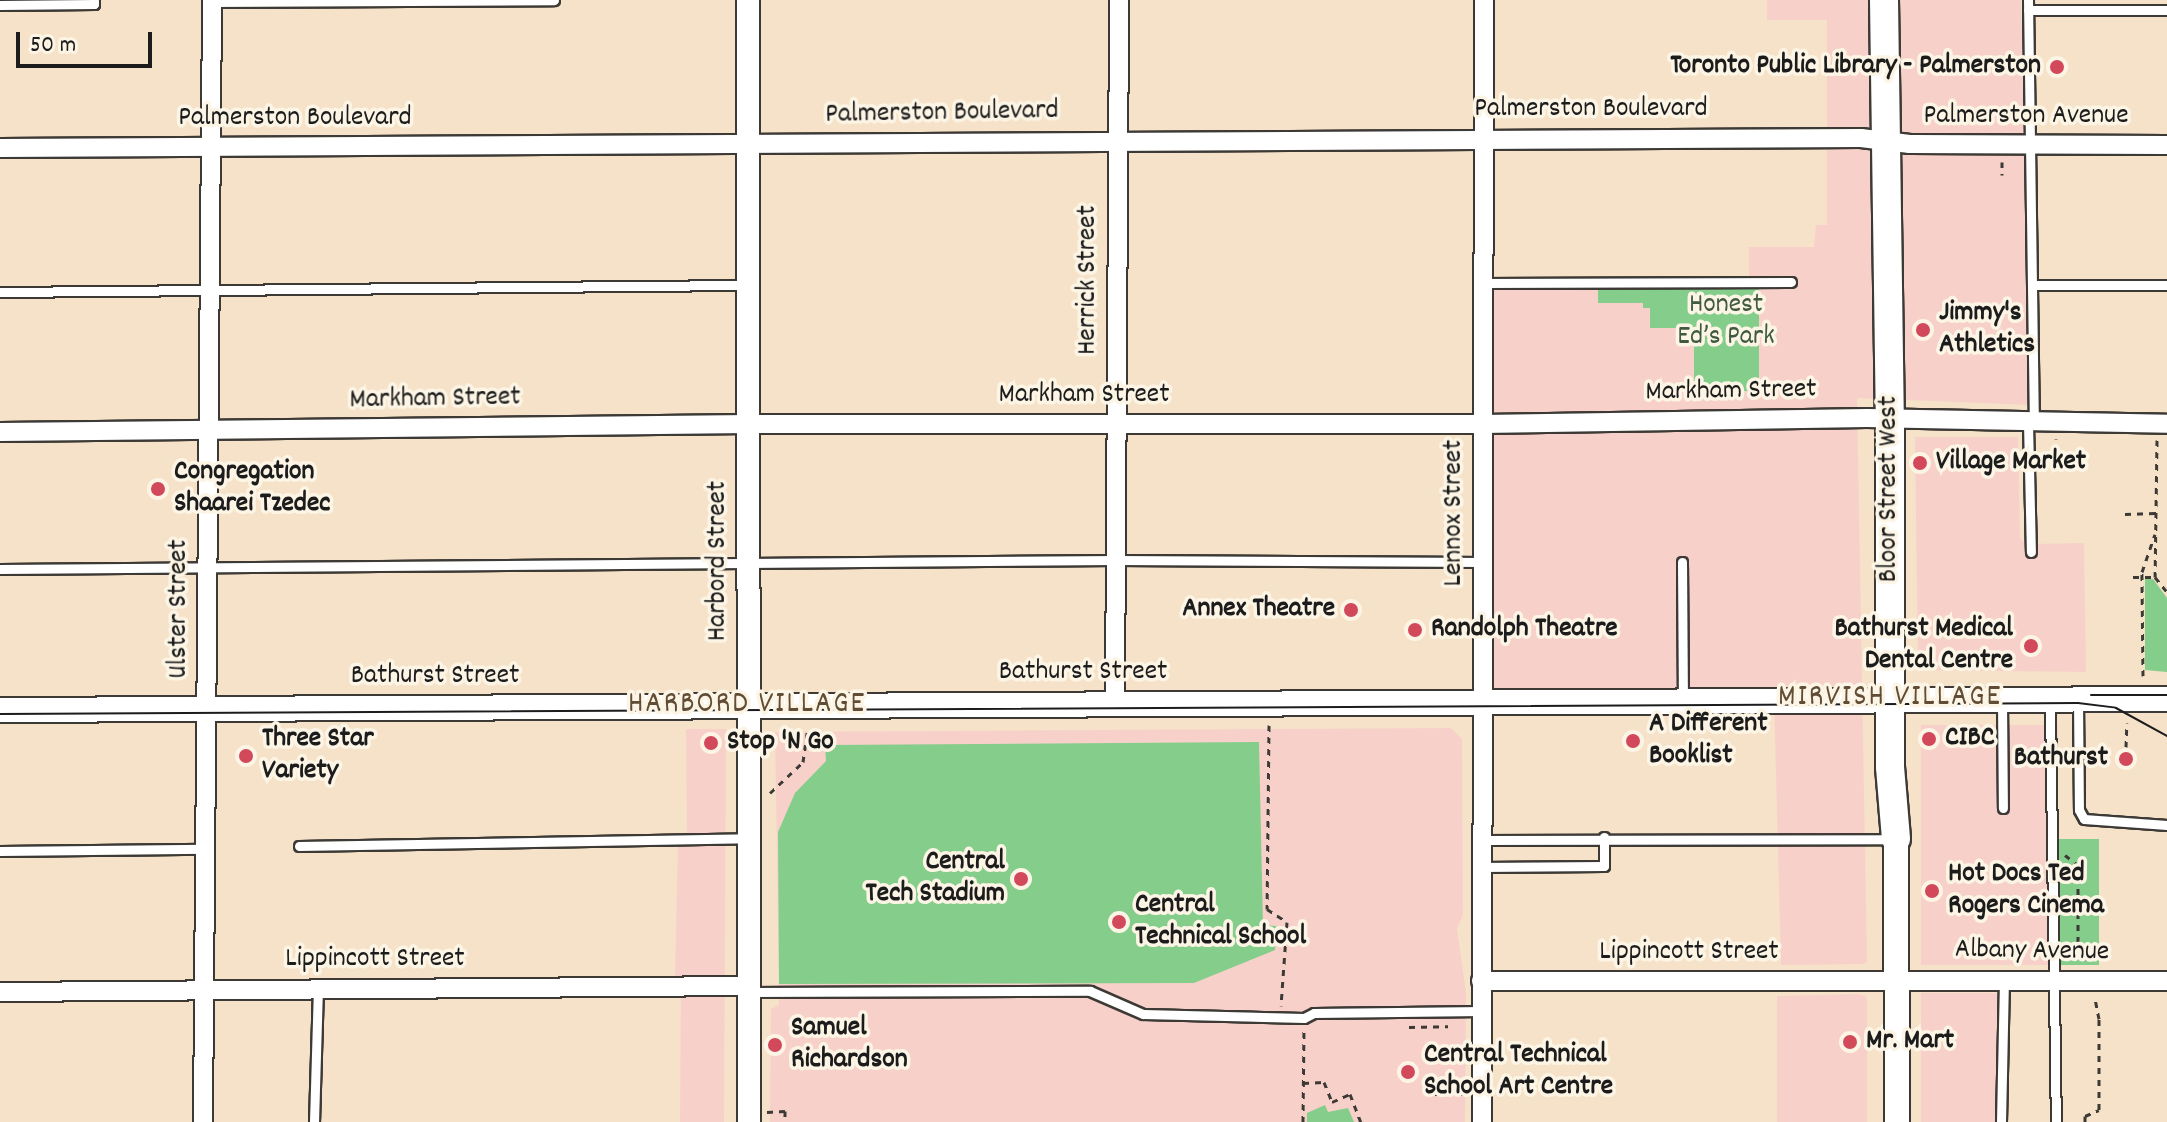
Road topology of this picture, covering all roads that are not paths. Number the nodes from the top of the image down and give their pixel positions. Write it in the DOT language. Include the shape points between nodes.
graph roads {
  1 [pos="94,0"];
  2 [pos="554,0"];
  3 [pos="748,0"];
  4 [pos="1119,0"];
  5 [pos="1484,0"];
  6 [pos="1884,0"];
  7 [pos="212,1"];
  8 [pos="0,5"];
  9 [pos="2028,5"];
  10 [pos="2167,10"];
  11 [pos="1484,138"];
  12 [pos="1118,140"];
  13 [pos="1885,140"];
  14 [pos="749,144"];
  15 [pos="2030,145"];
  16 [pos="2167,145"];
  17 [pos="212,146"];
  18 [pos="0,148"];
  19 [pos="1791,282"];
  20 [pos="1483,283"];
  21 [pos="749,285"];
  22 [pos="2032,285"];
  23 [pos="2167,285"];
  24 [pos="209,287"];
  25 [pos="0,292"];
  26 [pos="1890,418"];
  27 [pos="2031,423"];
  28 [pos="749,424"];
  29 [pos="1117,424"];
  30 [pos="1483,424"];
  31 [pos="2162,424"];
  32 [pos="208,431"];
  33 [pos="0,432"];
  34 [pos="2031,552"];
  35 [pos="1116,560"];
  36 [pos="1483,562"];
  37 [pos="1682,562"];
  38 [pos="749,565"];
  39 [pos="207,568"];
  40 [pos="0,569"];
  41 [pos="1891,698"];
  42 [pos="2002,698"];
  43 [pos="1683,699"];
  44 [pos="2050,699"];
  45 [pos="2078,699"];
  46 [pos="2167,699"];
  47 [pos="1482,700"];
  48 [pos="1115,703"];
  49 [pos="749,705"];
  50 [pos="208,709"];
  51 [pos="0,710"];
  52 [pos="2003,808"];
  53 [pos="2167,825"];
  54 [pos="1604,837"];
  55 [pos="749,838"];
  56 [pos="1896,839"];
  57 [pos="1482,840"];
  58 [pos="299,846"];
  59 [pos="207,849"];
  60 [pos="0,851"];
  61 [pos="1481,867"];
  62 [pos="1897,979"];
  63 [pos="2004,980"];
  64 [pos="2056,980"];
  65 [pos="1481,981"];
  66 [pos="2167,981"];
  67 [pos="318,988"];
  68 [pos="205,989"];
  69 [pos="749,989"];
  70 [pos="0,992"];
  71 [pos="1483,1011"];
  72 [pos="758,1117"];
  73 [pos="203,1122"];
  74 [pos="314,1122"];
  75 [pos="1482,1122"];
  76 [pos="1897,1122"];
  77 [pos="2001,1122"];
  78 [pos="2056,1122"];
  1 -- 8 [label="lane"];
  2 -- 7 [label="lane"];
  3 -- 14 [label="street, Harbord Street"];
  4 -- 12 [label="street, Herrick Street"];
  5 -- 11 [label="street, Lennox Street"];
  6 -- 13 [label="main road, Bloor Street West"];
  7 -- 17 [label="street, Ulster Street"];
  9 -- 10 [label="lane"];
  9 -- 15 [label="lane"];
  11 -- 12 [label="street, Palmerston Boulevard"];
  11 -- 13 [label="street, Palmerston Boulevard"];
  11 -- 20 [label="street, Lennox Street"];
  12 -- 14 [label="street, Palmerston Boulevard"];
  12 -- 29 [label="street, Herrick Street"];
  13 -- 15 [label="street, Palmerston Avenue"];
  13 -- 26 [label="main road, Bloor Street West"];
  14 -- 17 [label="street, Palmerston Boulevard"];
  14 -- 21 [label="street, Harbord Street"];
  15 -- 16 [label="street, Palmerston Avenue"];
  15 -- 22 [label="lane"];
  17 -- 18 [label="street, Palmerston Boulevard"];
  17 -- 24 [label="street, Ulster Street"];
  19 -- 20 [label="lane"];
  20 -- 30 [label="street, Lennox Street"];
  21 -- 24 [label="lane"];
  21 -- 28 [label="street, Harbord Street"];
  22 -- 23 [label="lane"];
  22 -- 27 [label="lane"];
  24 -- 25 [label="lane"];
  24 -- 32 [label="street, Ulster Street"];
  26 -- 27 [label="street, Markham Street"];
  26 -- 30 [label="street, Markham Street"];
  26 -- 41 [label="main road, Bloor Street West"];
  27 -- 31 [label="street, Markham Street"];
  27 -- 34 [label="lane"];
  28 -- 29 [label="street, Markham Street"];
  28 -- 32 [label="street, Markham Street"];
  28 -- 38 [label="street, Harbord Street"];
  29 -- 30 [label="street, Markham Street"];
  29 -- 35 [label="street, Herrick Street"];
  30 -- 36 [label="street, Lennox Street"];
  32 -- 33 [label="street, Markham Street"];
  32 -- 39 [label="street, Ulster Street"];
  35 -- 36 [label="lane"];
  35 -- 38 [label="lane"];
  35 -- 48 [label="street, Herrick Street"];
  36 -- 47 [label="street, Lennox Street"];
  37 -- 43 [label="lane"];
  38 -- 39 [label="lane"];
  38 -- 49 [label="street, Harbord Street"];
  39 -- 40 [label="lane"];
  39 -- 50 [label="street, Ulster Street"];
  41 -- 42 [label="main road, Bathurst Street"];
  41 -- 43 [label="main road, Bathurst Street"];
  41 -- 56 [label="main road, Bloor Street West"];
  42 -- 44 [label="main road, Bathurst Street"];
  42 -- 52 [label="lane"];
  43 -- 47 [label="main road, Bathurst Street"];
  44 -- 45 [label="main road, Bathurst Street"];
  44 -- 64 [label="lane"];
  45 -- 46 [label="main road, Bathurst Street"];
  45 -- 53 [label="lane" via="2079,810 2084,819"];
  47 -- 48 [label="main road, Bathurst Street"];
  47 -- 57 [label="street, Lennox Street"];
  48 -- 49 [label="main road, Bathurst Street"];
  49 -- 50 [label="main road, Bathurst Street"];
  49 -- 55 [label="street, Harbord Street"];
  50 -- 51 [label="main road, Bathurst Street"];
  50 -- 59 [label="street, Ulster Street"];
  54 -- 56 [label="lane"];
  54 -- 57 [label="lane"];
  54 -- 61 [label="lane" via="1604,866"];
  55 -- 58 [label="lane"];
  55 -- 69 [label="street, Harbord Street"];
  56 -- 62 [label="main road, Bloor Street West"];
  57 -- 61 [label="street, Lennox Street"];
  59 -- 60 [label="lane"];
  59 -- 68 [label="street, Ulster Street"];
  61 -- 65 [label="street, Lennox Street"];
  62 -- 63 [label="street, Albany Avenue"];
  62 -- 65 [label="street, Lippincott Street"];
  62 -- 76 [label="main road, Bloor Street West"];
  63 -- 64 [label="street, Albany Avenue"];
  63 -- 77 [label="lane"];
  64 -- 66 [label="street, Albany Avenue"];
  64 -- 78 [label="lane"];
  65 -- 71 [label="street, Lennox Street"];
  67 -- 68 [label="street, Lippincott Street"];
  67 -- 69 [label="street, Lippincott Street"];
  67 -- 74 [label="lane"];
  68 -- 70 [label="street, Lippincott Street"];
  68 -- 73 [label="street, Ulster Street"];
  69 -- 71 [label="lane" via="1090,991 1143,1014 1304,1018 1314,1013"];
  69 -- 72 [label="street, Harbord Street"];
  71 -- 75 [label="street, Lennox Street"];
}
